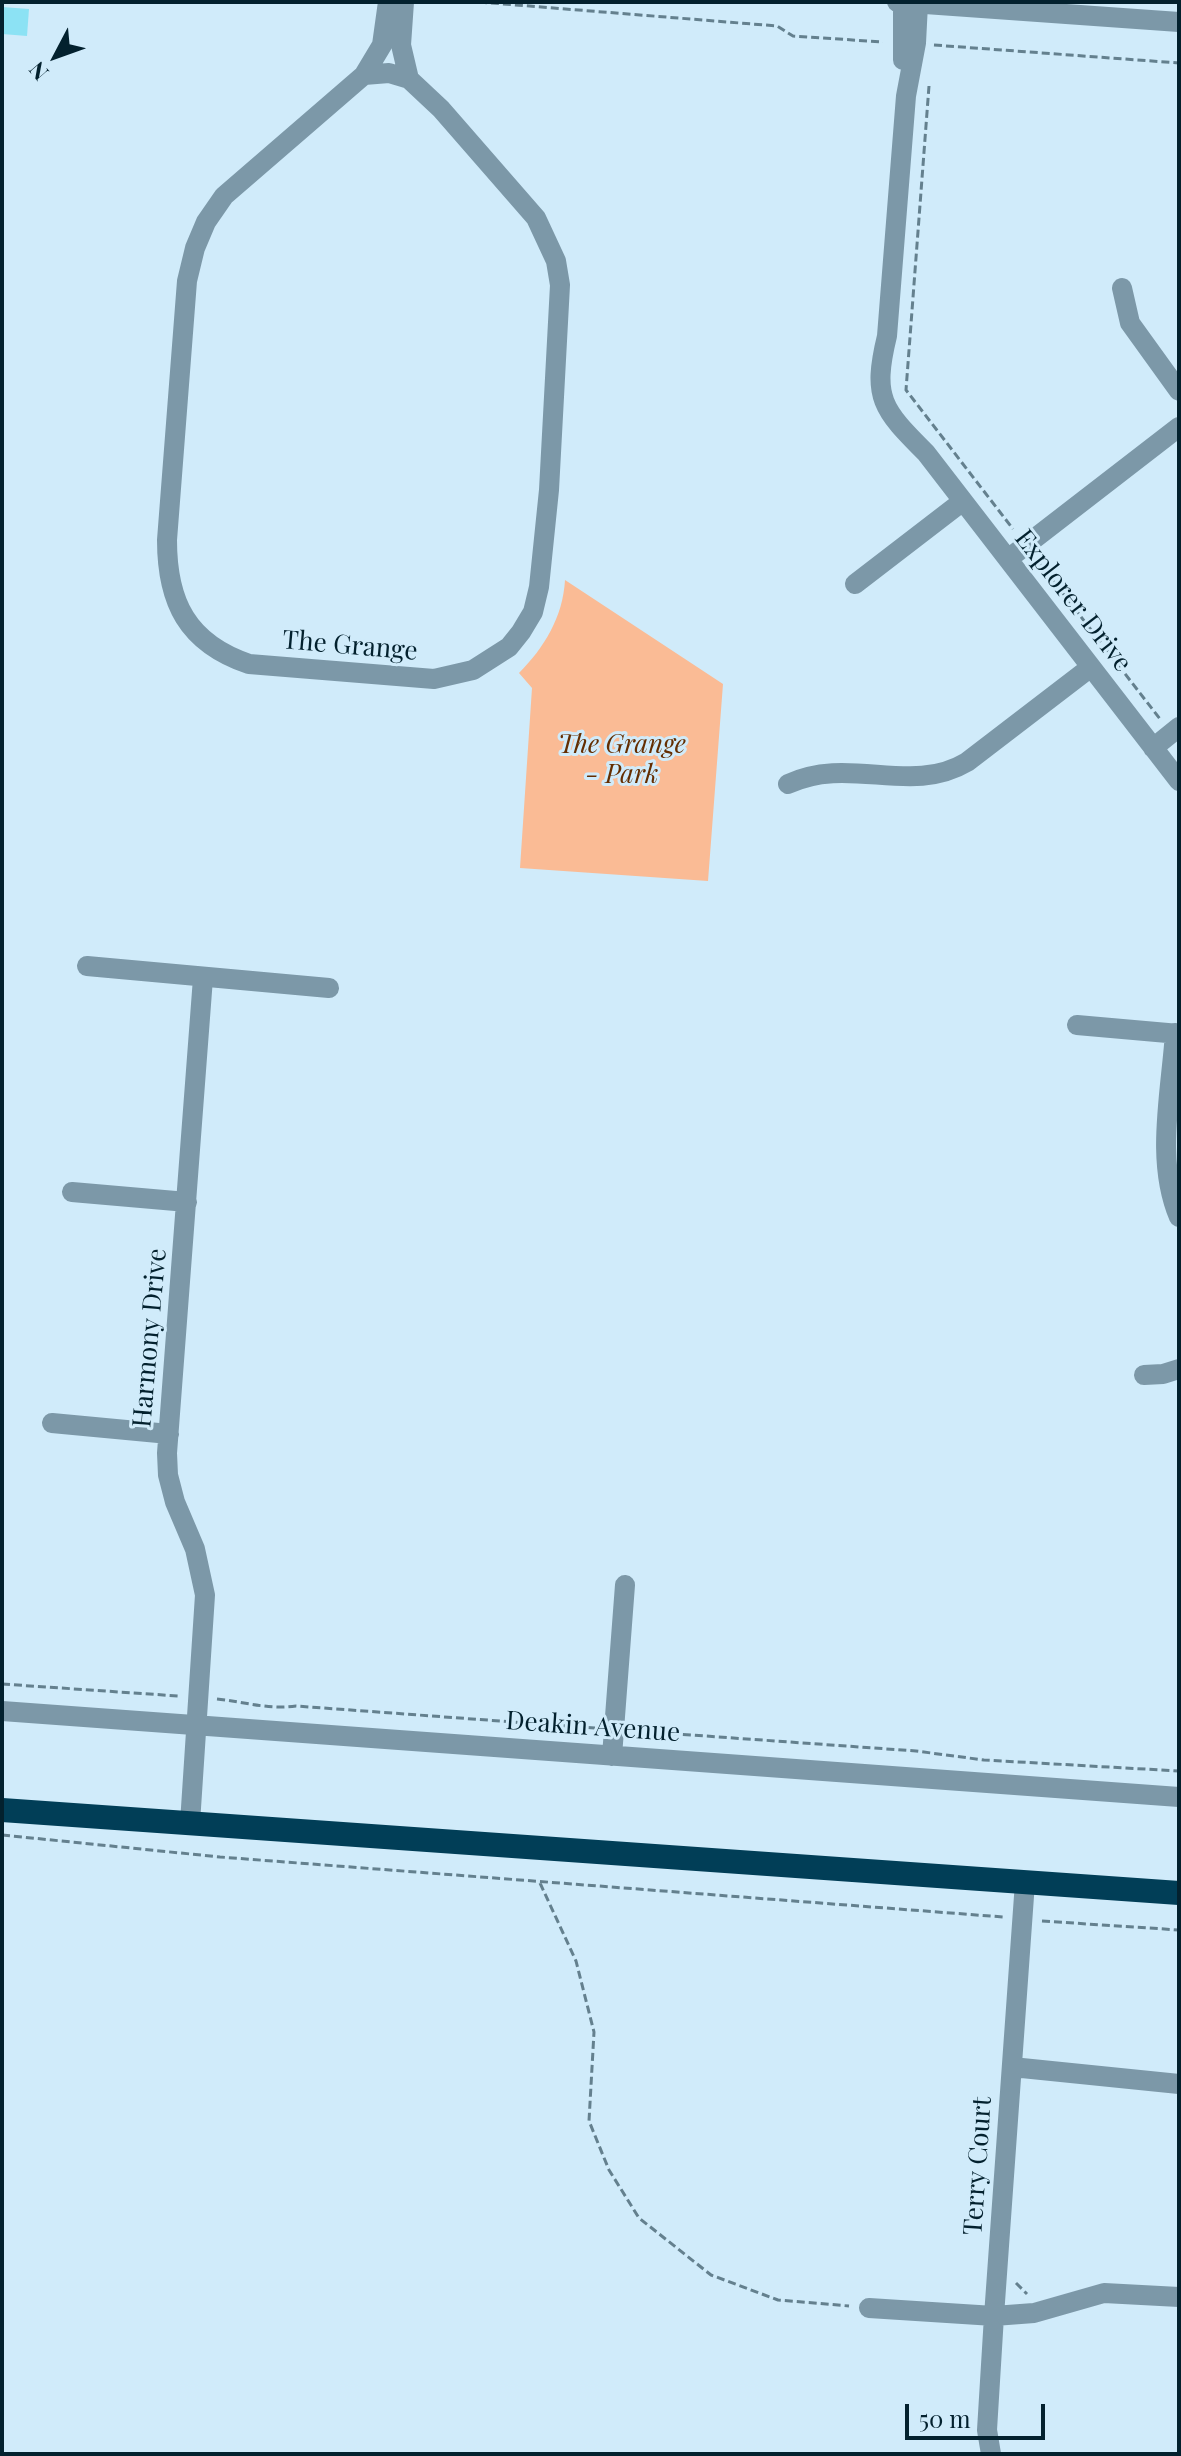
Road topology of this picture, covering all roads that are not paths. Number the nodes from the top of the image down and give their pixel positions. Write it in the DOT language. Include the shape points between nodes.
graph roads {
  1 [pos="388,2"];
  2 [pos="404,2"];
  3 [pos="897,2"];
  4 [pos="911,3"];
  5 [pos="1021,6"];
  6 [pos="1179,22"];
  7 [pos="364,75"];
  8 [pos="409,79"];
  9 [pos="1122,288"];
  10 [pos="1179,391"];
  11 [pos="1179,427"];
  12 [pos="963,501"];
  13 [pos="1008,559"];
  14 [pos="855,584"];
  15 [pos="1091,667"];
  16 [pos="1175,730"];
  17 [pos="1153,748"];
  18 [pos="1179,781"];
  19 [pos="788,784"];
  20 [pos="87,966"];
  21 [pos="203,978"];
  22 [pos="329,988"];
  23 [pos="1077,1025"];
  24 [pos="1177,1034"];
  25 [pos="72,1192"];
  26 [pos="187,1202"];
  27 [pos="1179,1217"];
  28 [pos="1179,1369"];
  29 [pos="1144,1375"];
  30 [pos="52,1423"];
  31 [pos="169,1434"];
  32 [pos="625,1585"];
  33 [pos="2,1711"];
  34 [pos="196,1726"];
  35 [pos="612,1756"];
  36 [pos="1179,1797"];
  37 [pos="2,1810"];
  38 [pos="190,1823"];
  39 [pos="1025,1882"];
  40 [pos="1179,1893"];
  41 [pos="1012,2067"];
  42 [pos="1179,2084"];
  43 [pos="1179,2297"];
  44 [pos="869,2308"];
  45 [pos="994,2316"];
  46 [pos="991,2454"];
  1 -- 7 [label="street, The Grange" via="382,45"];
  2 -- 8 [label="street" via="401,45"];
  3 -- 4 [label="street"];
  4 -- 5 [label="street"];
  4 -- 12 [label="street, Explorer Drive" via="887,336 895,393 926,453"];
  5 -- 6 [label="street"];
  7 -- 8 [label="street" via="389,73"];
  7 -- 8 [label="street, The Grange" via="224,196 195,248 183,319 167,569 180,609 208,644 228,657 249,664 434,679 492,660 509,647 533,612 549,490 560,285 556,261 536,218"];
  9 -- 10 [label="street" via="1130,323"];
  11 -- 13 [label="street"];
  12 -- 13 [label="street, Explorer Drive"];
  12 -- 14 [label="street"];
  13 -- 15 [label="street, Explorer Drive"];
  15 -- 17 [label="street, Explorer Drive"];
  15 -- 19 [label="street" via="952,771 921,777 834,771"];
  16 -- 17 [label="street"];
  17 -- 18 [label="street, Explorer Drive"];
  20 -- 21 [label="street"];
  21 -- 22 [label="street"];
  21 -- 26 [label="street, Harmony Drive"];
  23 -- 24 [label="street"];
  24 -- 27 [label="street" via="1166,1153"];
  25 -- 26 [label="street"];
  26 -- 31 [label="street, Harmony Drive"];
  28 -- 29 [label="street"];
  30 -- 31 [label="street"];
  31 -- 34 [label="street, Harmony Drive" via="168,1475 205,1595"];
  32 -- 35 [label="street"];
  33 -- 34 [label="street, Deakin Avenue"];
  34 -- 35 [label="street, Deakin Avenue"];
  34 -- 38 [label="street, Harmony Drive"];
  35 -- 36 [label="street, Deakin Avenue"];
  37 -- 38 [label="highway"];
  38 -- 39 [label="highway"];
  39 -- 40 [label="highway"];
  39 -- 41 [label="street, Terry Court"];
  41 -- 42 [label="street"];
  41 -- 45 [label="street, Terry Court"];
  43 -- 45 [label="street" via="1104,2293 1034,2313"];
  44 -- 45 [label="street"];
  45 -- 46 [label="street, Terry Court" via="987,2430"];
}
